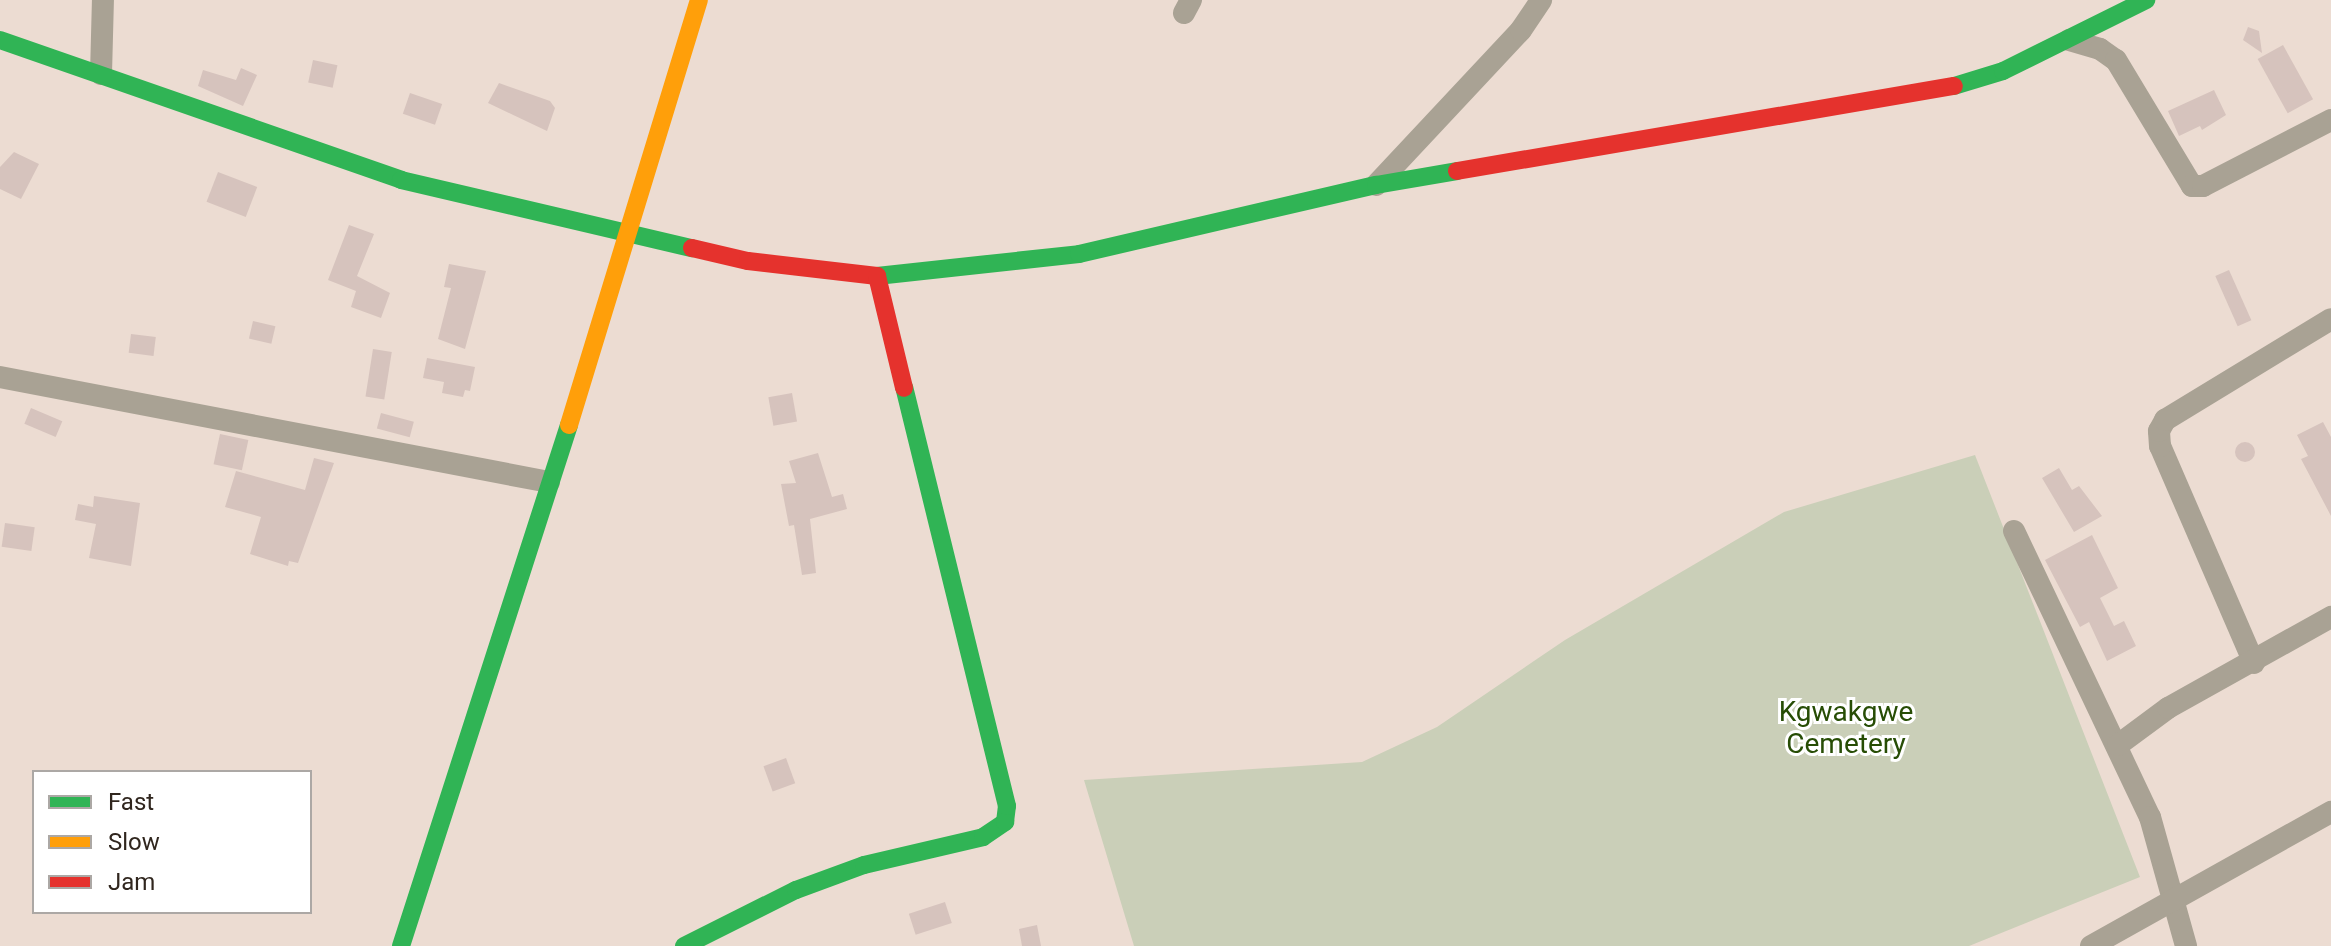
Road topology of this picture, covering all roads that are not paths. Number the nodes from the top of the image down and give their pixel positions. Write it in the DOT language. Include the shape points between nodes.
graph roads {
  1 [pos="103,0"];
  2 [pos="699,0"];
  3 [pos="1541,0"];
  4 [pos="2146,0"];
  5 [pos="0,40"];
  6 [pos="2069,40"];
  7 [pos="101,74"];
  8 [pos="2331,120"];
  9 [pos="1376,185"];
  10 [pos="630,235"];
  11 [pos="877,276"];
  12 [pos="2331,319"];
  13 [pos="0,377"];
  14 [pos="549,482"];
  15 [pos="2014,531"];
  16 [pos="2331,617"];
  17 [pos="2254,663"];
  18 [pos="2118,745"];
  19 [pos="2331,812"];
  20 [pos="2173,896"];
  21 [pos="401,946"];
  22 [pos="684,946"];
  23 [pos="2091,946"];
  24 [pos="2186,946"];
  1 -- 7 [label="street"];
  2 -- 10 [label="street"];
  3 -- 9 [label="street" via="1495,60"];
  4 -- 6 [label="street"];
  5 -- 7 [label="street"];
  6 -- 8 [label="street" via="2116,60 2192,186 2203,186"];
  6 -- 9 [label="street" via="2003,71 1943,90"];
  7 -- 10 [label="street" via="401,180"];
  9 -- 11 [label="street" via="1079,254"];
  10 -- 11 [label="street" via="748,261"];
  10 -- 14 [label="street"];
  11 -- 22 [label="street" via="1007,806 1005,822 983,837 864,865 796,890"];
  12 -- 17 [label="street" via="2165,420 2159,431 2160,446"];
  13 -- 14 [label="street"];
  14 -- 21 [label="street"];
  15 -- 18 [label="street"];
  16 -- 17 [label="street"];
  17 -- 18 [label="street" via="2168,708"];
  18 -- 20 [label="street" via="2150,817"];
  19 -- 20 [label="street"];
  20 -- 23 [label="street"];
  20 -- 24 [label="street"];
}
